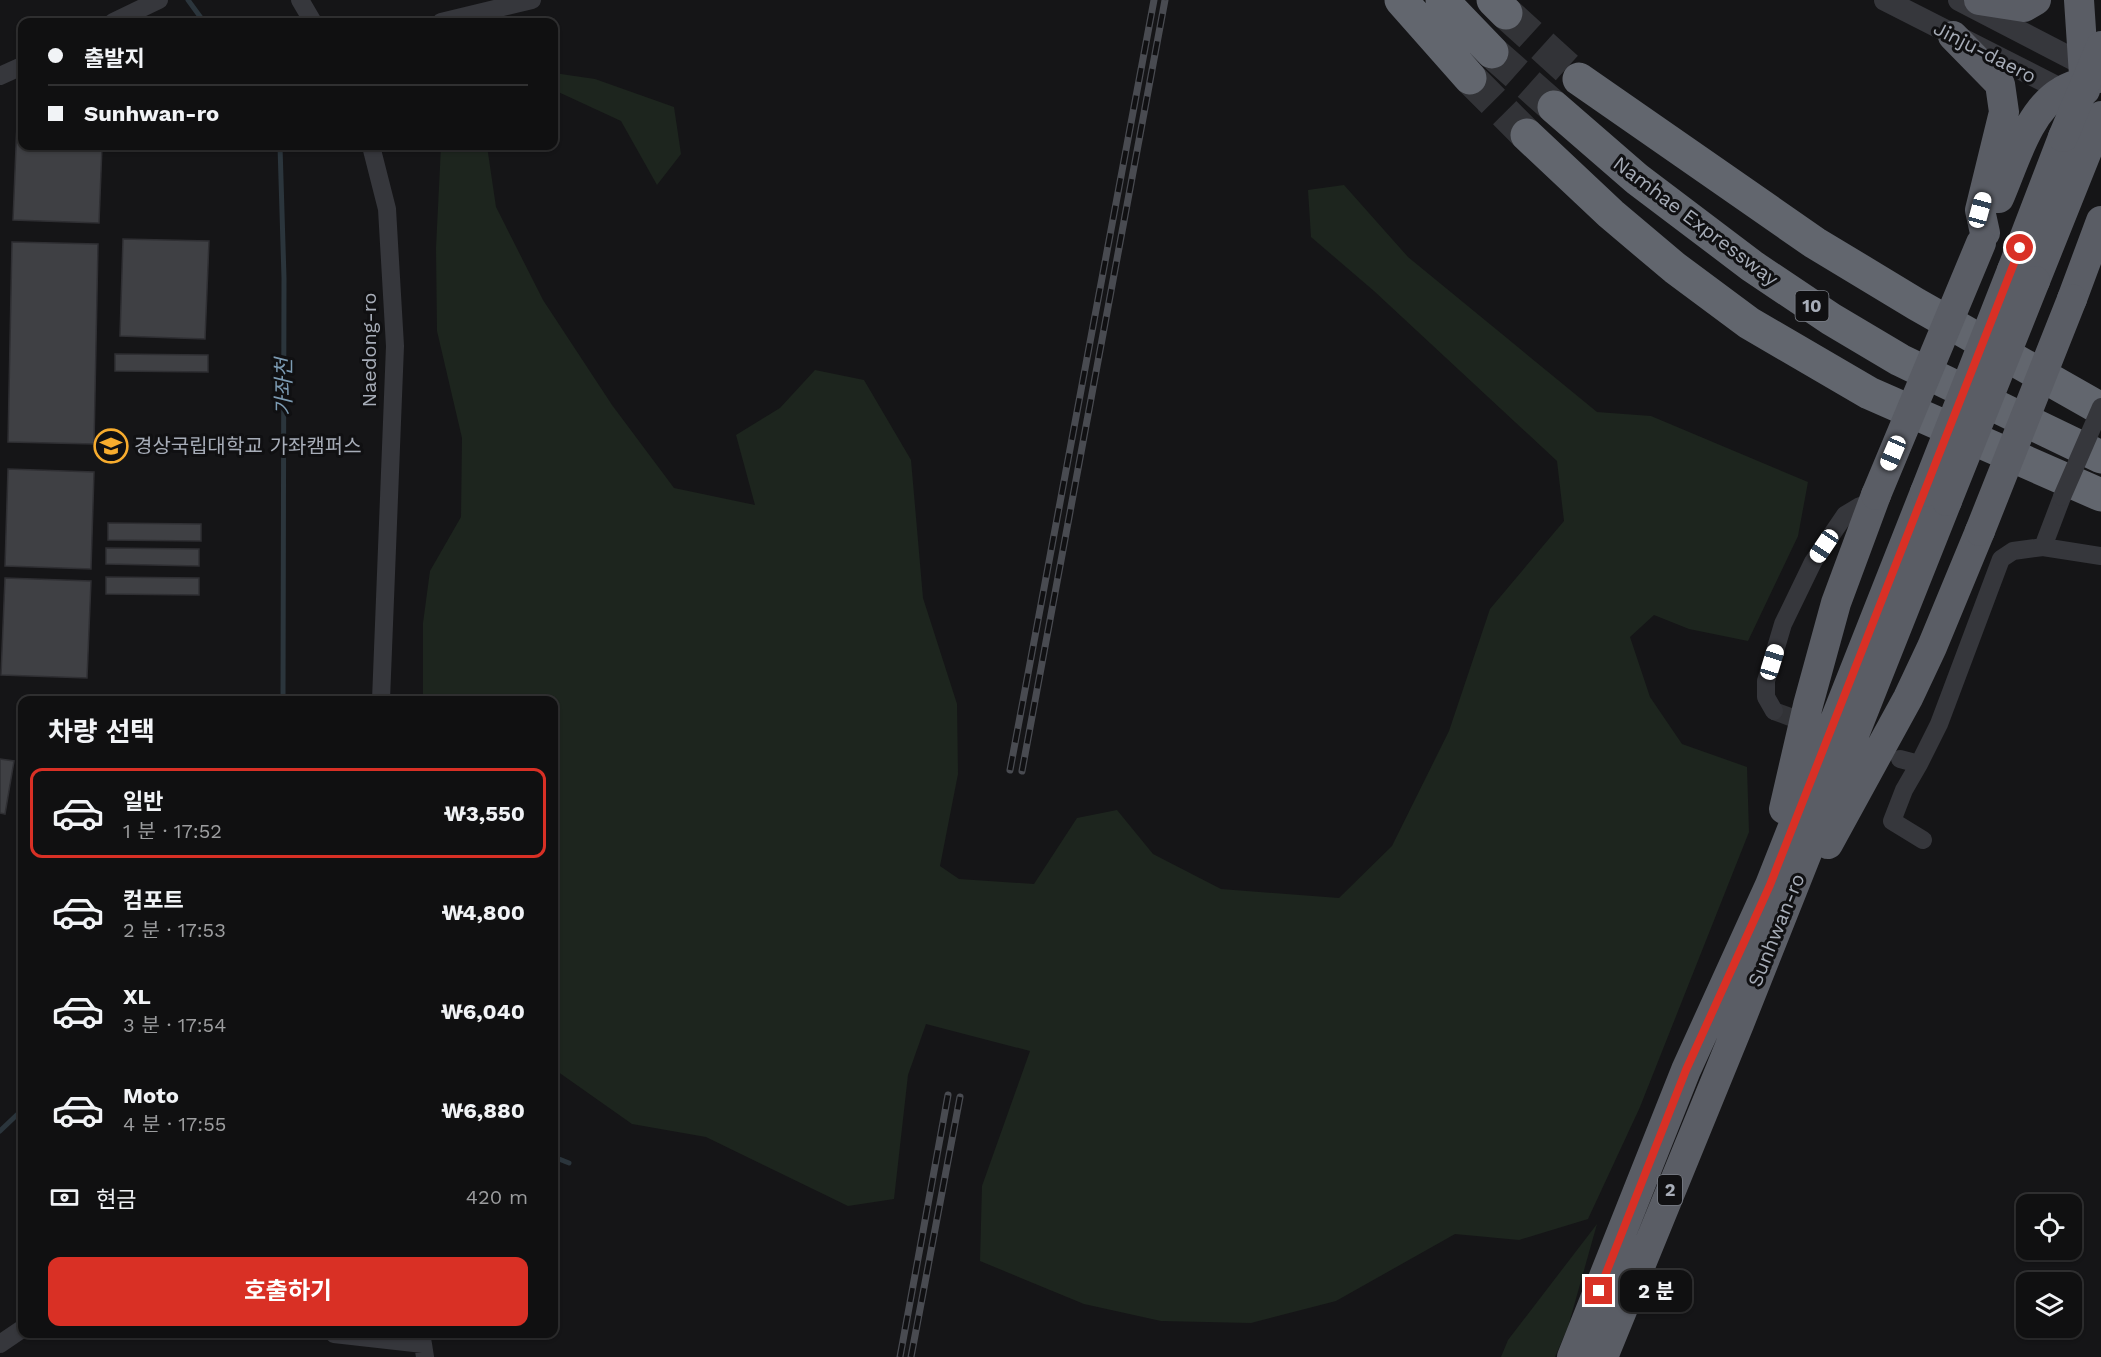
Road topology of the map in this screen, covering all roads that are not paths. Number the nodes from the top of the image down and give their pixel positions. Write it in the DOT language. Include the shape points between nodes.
graph roads {
  1 [pos="159,0"];
  2 [pos="300,0"];
  3 [pos="532,0"];
  4 [pos="1401,0"];
  5 [pos="1442,0"];
  6 [pos="1885,0"];
  7 [pos="1959,0"];
  8 [pos="1979,0"];
  9 [pos="2036,0"];
  10 [pos="2079,0"];
  11 [pos="121,18"];
  12 [pos="311,18"];
  13 [pos="458,18"];
  14 [pos="1953,36"];
  15 [pos="1492,52"];
  16 [pos="18,68"];
  17 [pos="0,76"];
  18 [pos="1470,78"];
  19 [pos="1579,79"];
  20 [pos="2091,85"];
  21 [pos="1554,107"];
  22 [pos="1527,135"];
  23 [pos="2076,143"];
  24 [pos="372,150"];
  25 [pos="2101,221"];
  26 [pos="1983,238"];
  27 [pos="2101,246"];
  28 [pos="2075,291"];
  29 [pos="2101,408"];
  30 [pos="2101,457"];
  31 [pos="2101,495"];
  32 [pos="1875,498"];
  33 [pos="2043,547"];
  34 [pos="2101,556"];
  35 [pos="381,696"];
  36 [pos="1774,711"];
  37 [pos="1900,759"];
  38 [pos="1919,764"];
  39 [pos="1923,840"];
  40 [pos="1725,1018"];
  41 [pos="18,1332"];
  42 [pos="370,1338"];
  43 [pos="0,1344"];
  44 [pos="425,1357"];
  45 [pos="1572,1357"];
  46 [pos="1603,1357"];
  1 -- 11 [label="street"];
  2 -- 12 [label="street"];
  3 -- 13 [label="street"];
  4 -- 18 [label="highway"];
  5 -- 15 [label="highway"];
  6 -- 14 [label="street, Jinju-daero"];
  7 -- 20 [label="street, Jinju-daero"];
  8 -- 9 [label="highway" via="2024,8"];
  10 -- 20 [label="highway"];
  14 -- 20 [label="street, Jinju-daero"];
  14 -- 26 [label="highway" via="2000,84 2004,112 1980,210"];
  16 -- 17 [label="street"];
  19 -- 29 [label="highway" via="1815,243"];
  20 -- 23 [label="highway, bridge"];
  20 -- 23 [label="highway"];
  20 -- 26 [label="highway" via="2048,102 2031,122"];
  21 -- 30 [label="highway, Namhae Expressway / 10" via="1637,179 1752,266 1831,319 1900,360"];
  22 -- 31 [label="highway" via="1611,214 1749,323 1869,393"];
  23 -- 40 [label="highway, Sunhwan-ro / 2, bridge" via="1936,497 1770,885"];
  24 -- 35 [label="street, Naedong-ro" via="387,209 395,346"];
  25 -- 28 [label="highway"];
  26 -- 32 [label="highway, bridge"];
  27 -- 28 [label="highway"];
  28 -- 40 [label="highway, bridge" via="1980,531 1908,698"];
  29 -- 33 [label="street, bridge"];
  32 -- 36 [label="street" via="1845,515 1813,562 1783,624 1766,681 1766,697"];
  32 -- 40 [label="highway" via="1836,603 1783,813"];
  33 -- 34 [label="street"];
  33 -- 38 [label="street" via="2013,551 2001,559 1939,724"];
  37 -- 38 [label="street"];
  38 -- 39 [label="street" via="1892,821"];
  40 -- 45 [label="highway, Sunhwan-ro / 2" via="1682,1081"];
  40 -- 46 [label="highway, Sunhwan-ro / 2"];
  41 -- 43 [label="street"];
  42 -- 44 [label="street" via="423,1344"];
}
